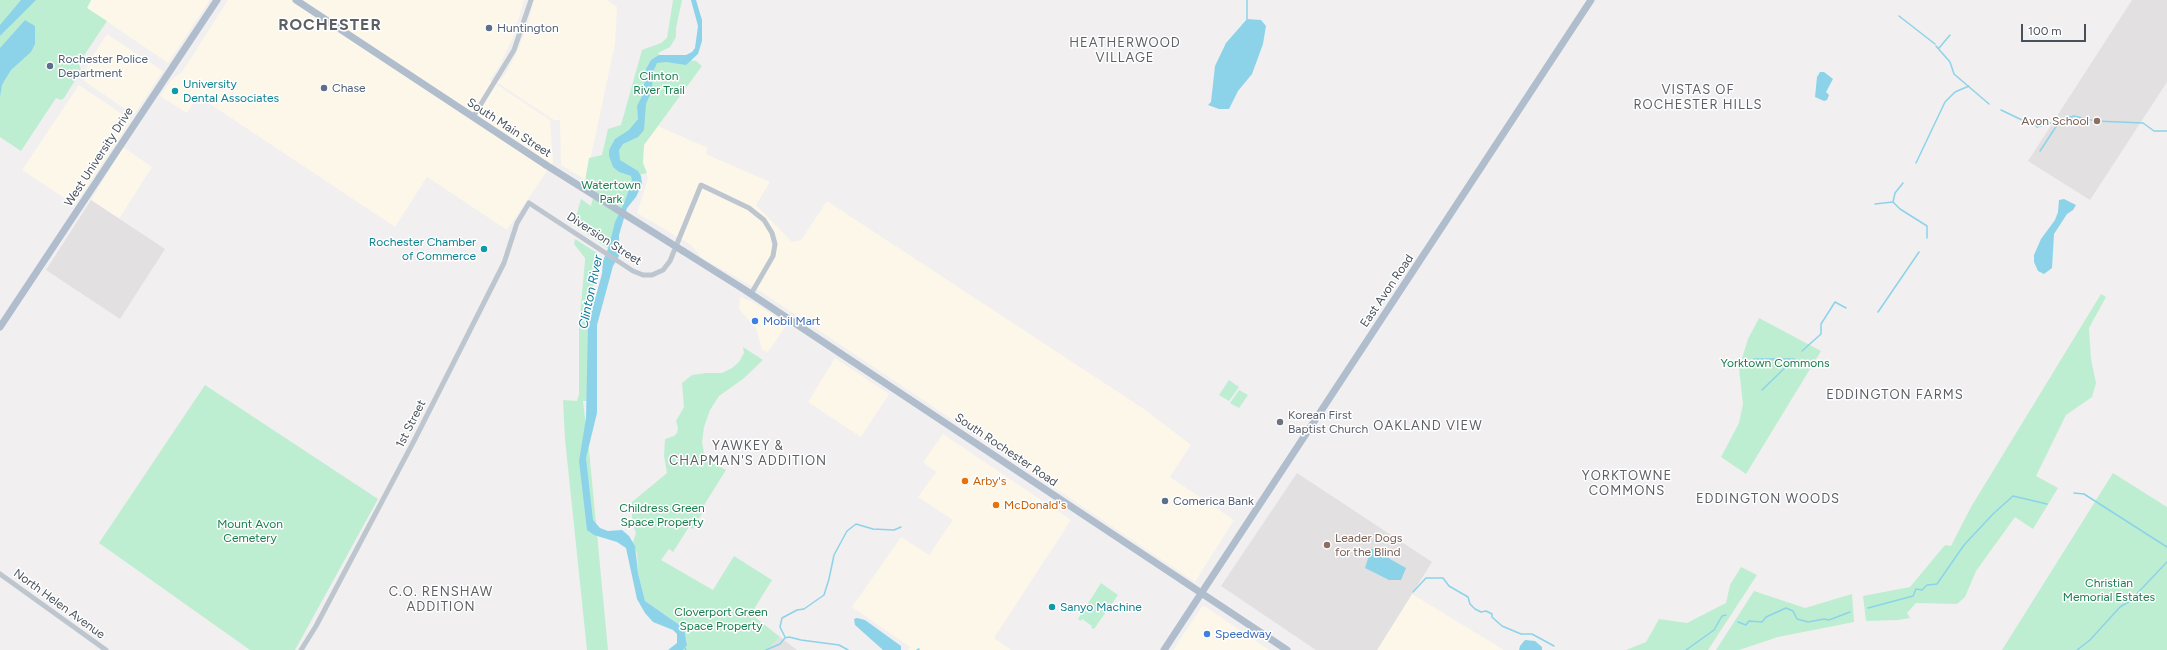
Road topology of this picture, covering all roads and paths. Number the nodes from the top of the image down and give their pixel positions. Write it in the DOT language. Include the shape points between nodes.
graph roads {
  1 [pos="217,0"];
  2 [pos="296,0"];
  3 [pos="531,0"];
  4 [pos="1591,0"];
  5 [pos="473,117"];
  6 [pos="529,203"];
  7 [pos="713,270"];
  8 [pos="751,294"];
  9 [pos="0,327"];
  10 [pos="0,574"];
  11 [pos="1200,593"];
  12 [pos="106,650"];
  13 [pos="301,650"];
  14 [pos="1164,650"];
  15 [pos="1286,650"];
  1 -- 9 [label="main road, West University Drive"];
  2 -- 5 [label="main road, South Main Street"];
  3 -- 5 [label="street" via="514,50"];
  4 -- 11 [label="main road, East Avon Road"];
  5 -- 7 [label="main road, South Main Street, bridge"];
  6 -- 8 [label="street, Diversion Street" via="621,264 643,275 656,274 666,268 671,259 701,185 749,208 764,220 772,232 773,256"];
  6 -- 13 [label="street, 1st Street" via="517,223 504,263 415,439"];
  7 -- 8 [label="main road, South Rochester Road"];
  8 -- 11 [label="main road, South Rochester Road"];
  10 -- 12 [label="street, North Helen Avenue"];
  11 -- 14 [label="main road, East Avon Road"];
  11 -- 15 [label="main road, South Rochester Road"];
}
